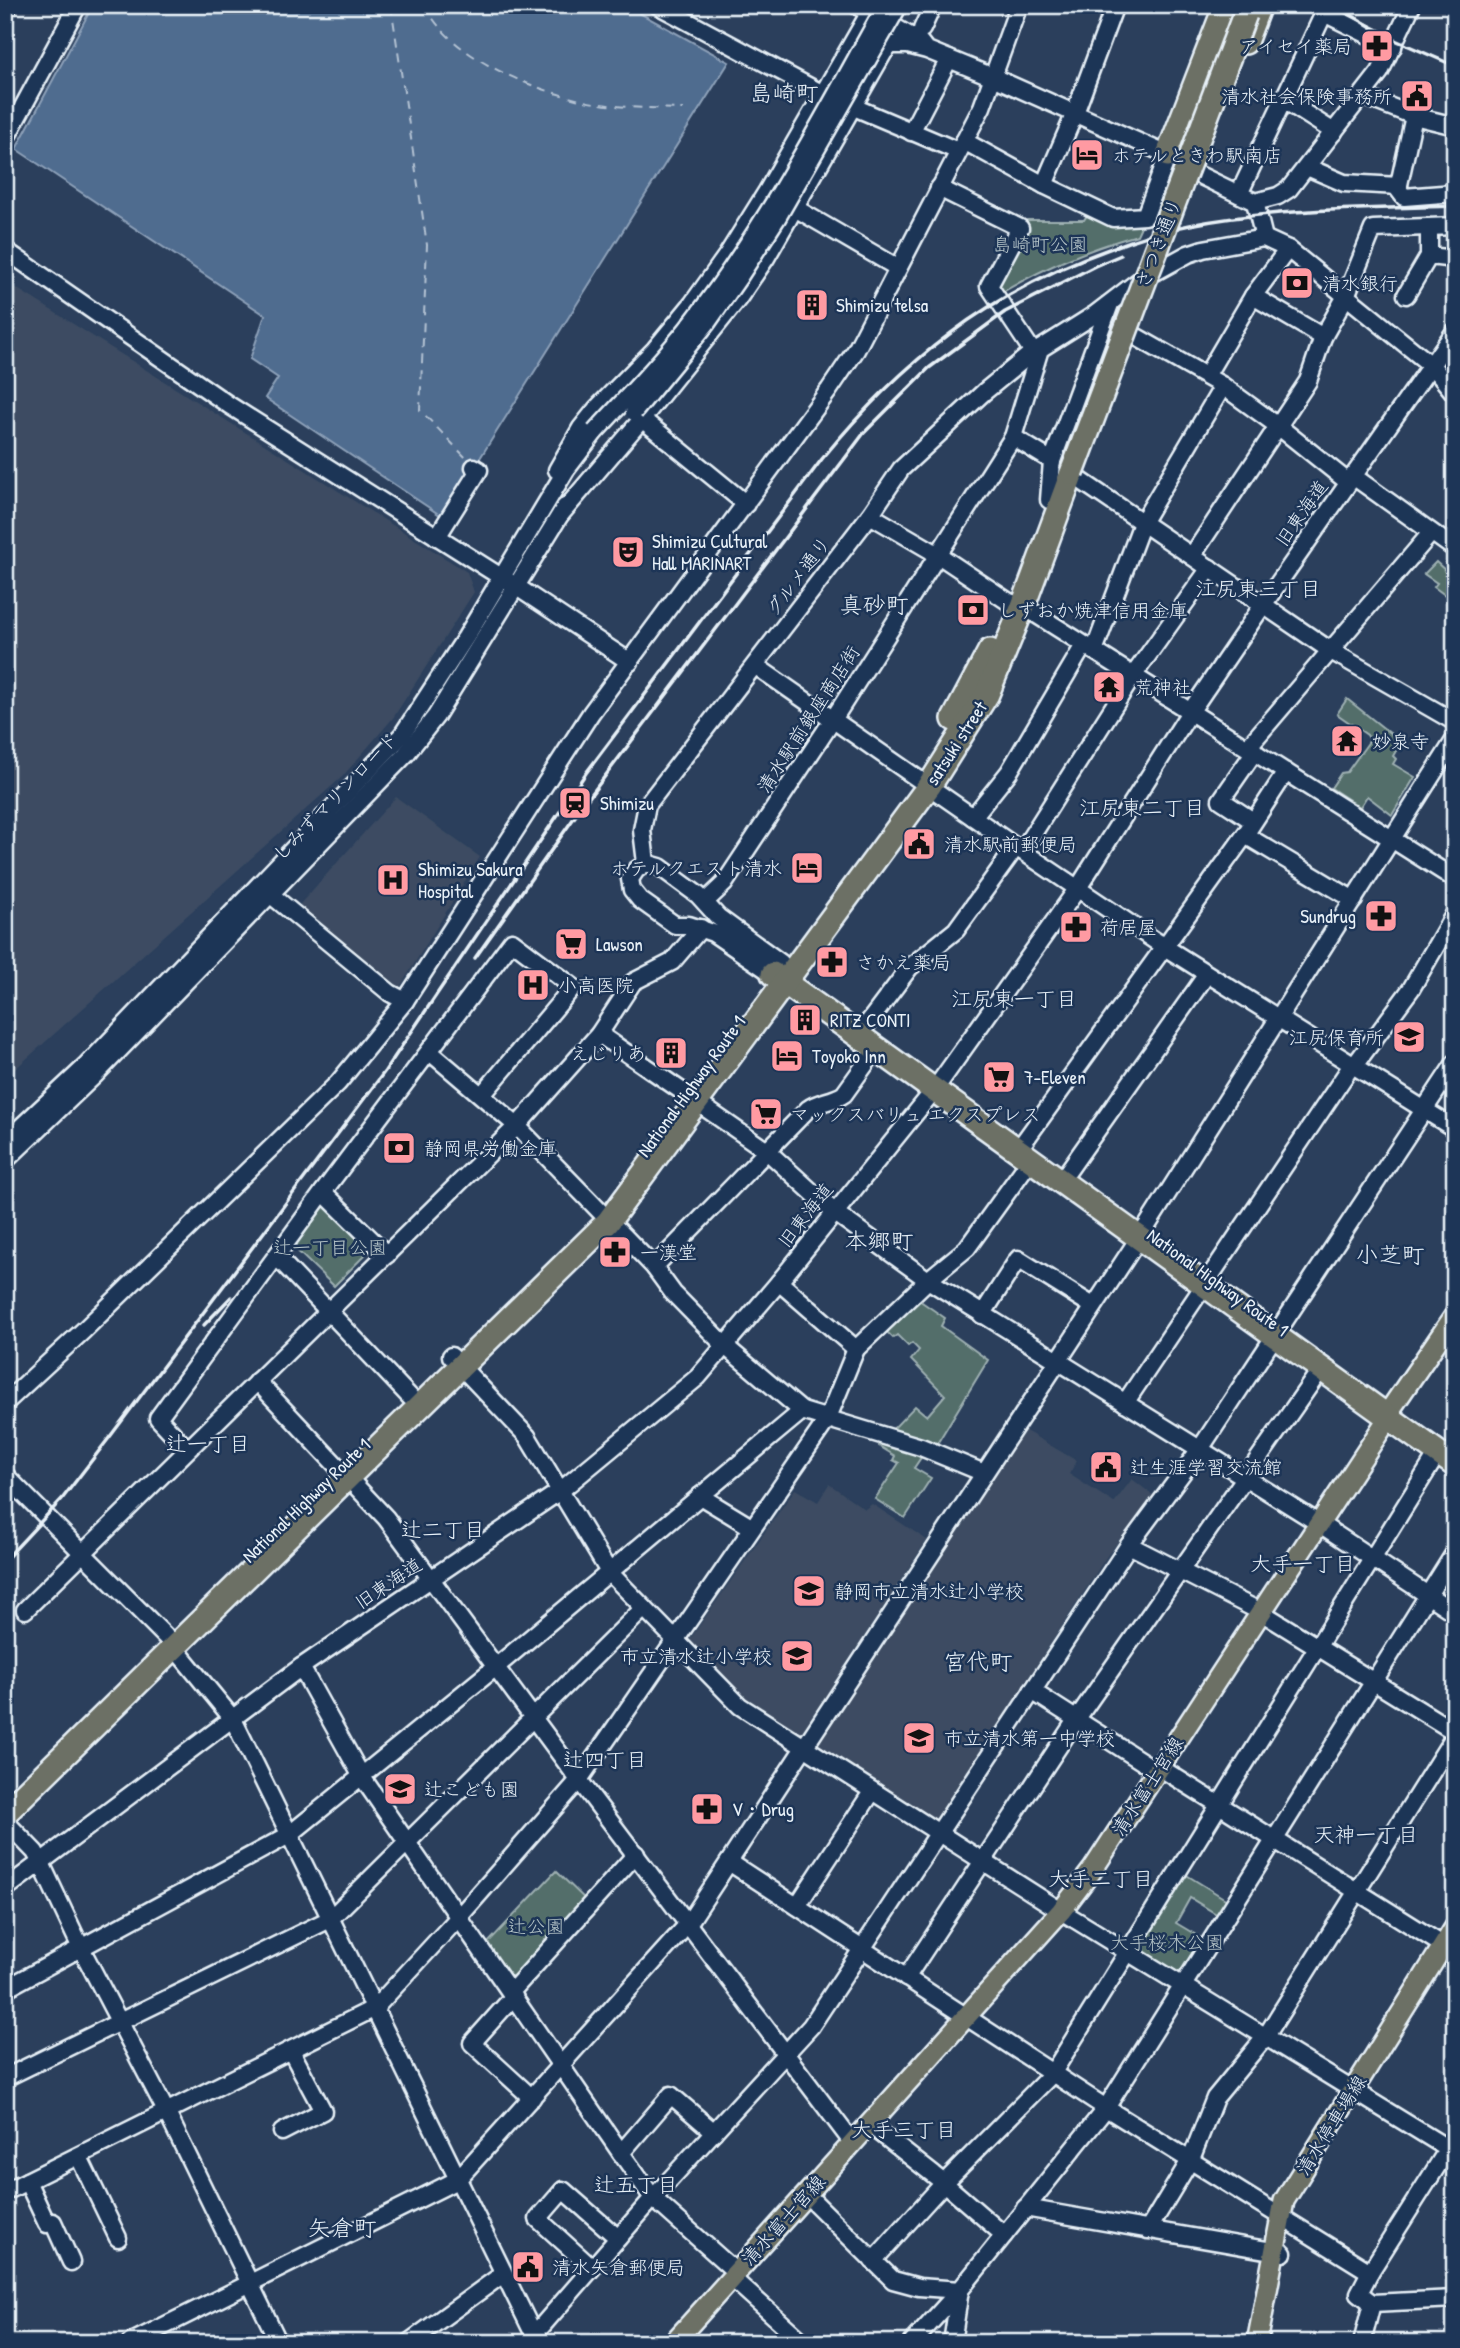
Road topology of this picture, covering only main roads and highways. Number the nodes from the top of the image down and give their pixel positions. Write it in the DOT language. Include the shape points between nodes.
graph roads {
  1 [pos="1242,7"];
  2 [pos="1168,155"];
  3 [pos="1195,173"];
  4 [pos="1067,470"];
  5 [pos="783,973"];
  6 [pos="1455,1314"];
  7 [pos="1278,1332"];
  8 [pos="457,1362"];
  9 [pos="1390,1412"];
  10 [pos="1449,1457"];
  11 [pos="344,1473"];
  12 [pos="170,1642"];
  13 [pos="5,1791"];
  14 [pos="5,1813"];
  15 [pos="1455,1927"];
  16 [pos="1450,1948"];
  17 [pos="1278,2252"];
  18 [pos="673,2343"];
  19 [pos="1257,2343"];
  20 [pos="1269,2343"];
  1 -- 2 [label="highway"];
  1 -- 3 [label="highway"];
  1 -- 4 [label="highway, さつき通り"];
  4 -- 5 [label="highway, satsuki street" via="1016,604 923,782"];
  5 -- 7 [label="highway, National Highway Route 1"];
  5 -- 8 [label="highway, National Highway Route 1" via="604,1217"];
  6 -- 9 [label="main road, 清水富士宮線"];
  7 -- 9 [label="highway, National Highway Route 1"];
  7 -- 9 [label="highway, National Highway Route 1" via="1321,1369"];
  8 -- 11 [label="highway, National Highway Route 1"];
  8 -- 11 [label="highway, National Highway Route 1" via="411,1398"];
  9 -- 10 [label="highway, National Highway Route 1"];
  9 -- 18 [label="main road, 清水富士宮線" via="1093,1869 1061,1911"];
  11 -- 12 [label="highway, National Highway Route 1"];
  12 -- 13 [label="highway, National Highway Route 1"];
  12 -- 14 [label="highway, National Highway Route 1"];
  15 -- 16 [label="main road, 清水停車場線"];
  16 -- 17 [label="main road, 清水停車場線" via="1285,2217"];
  17 -- 19 [label="main road, 清水停車場線"];
  17 -- 20 [label="main road, 清水停車場線"];
}
